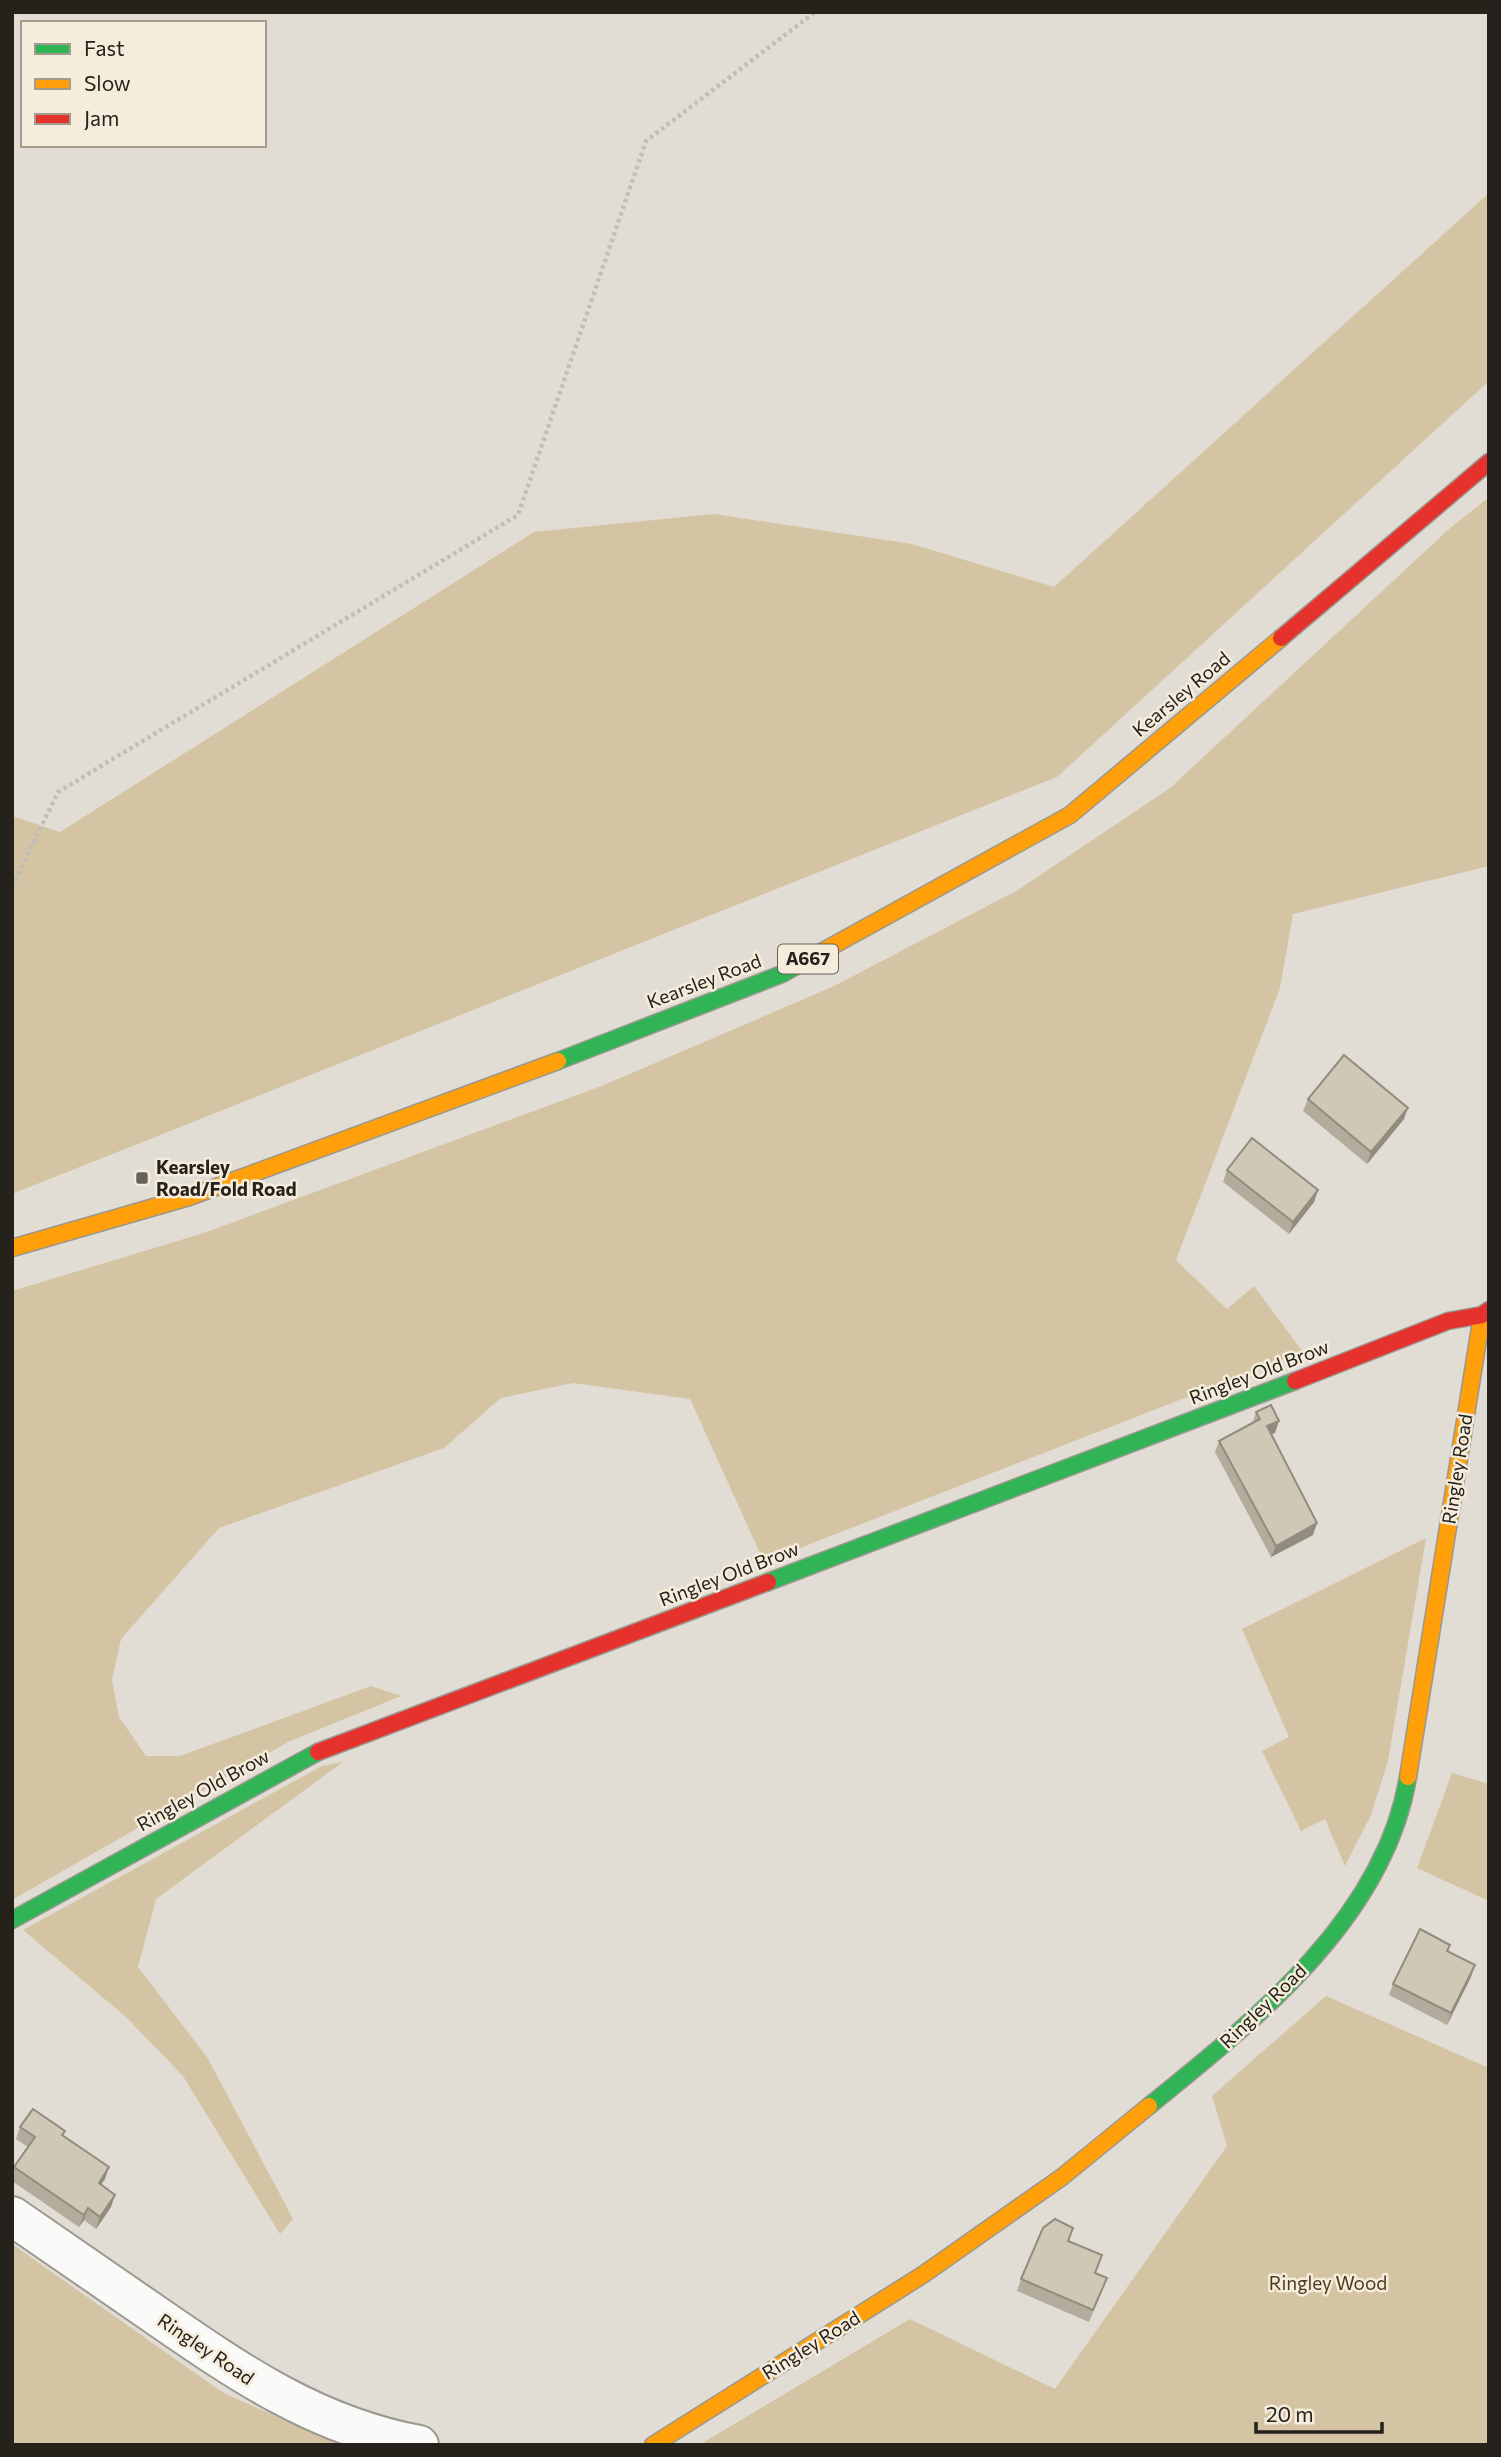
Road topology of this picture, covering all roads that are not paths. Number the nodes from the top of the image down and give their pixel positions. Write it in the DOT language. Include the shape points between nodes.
graph roads {
  1 [pos="1489,463"];
  2 [pos="12,1248"];
  3 [pos="1485,1312"];
  4 [pos="12,1920"];
  5 [pos="12,2216"];
  6 [pos="419,2445"];
  7 [pos="653,2445"];
  1 -- 2 [label="street, Kearsley Road / A667" via="1070,815 782,974 189,1197"];
  3 -- 4 [label="street, Ringley Old Brow" via="1448,1321 310,1755"];
  3 -- 7 [label="street, Ringley Road" via="1404,1805 1378,1868 1332,1939 1218,2050 1062,2177 924,2274"];
  5 -- 6 [label="street, Ringley Road" via="239,2373 311,2413 382,2438"];
}
